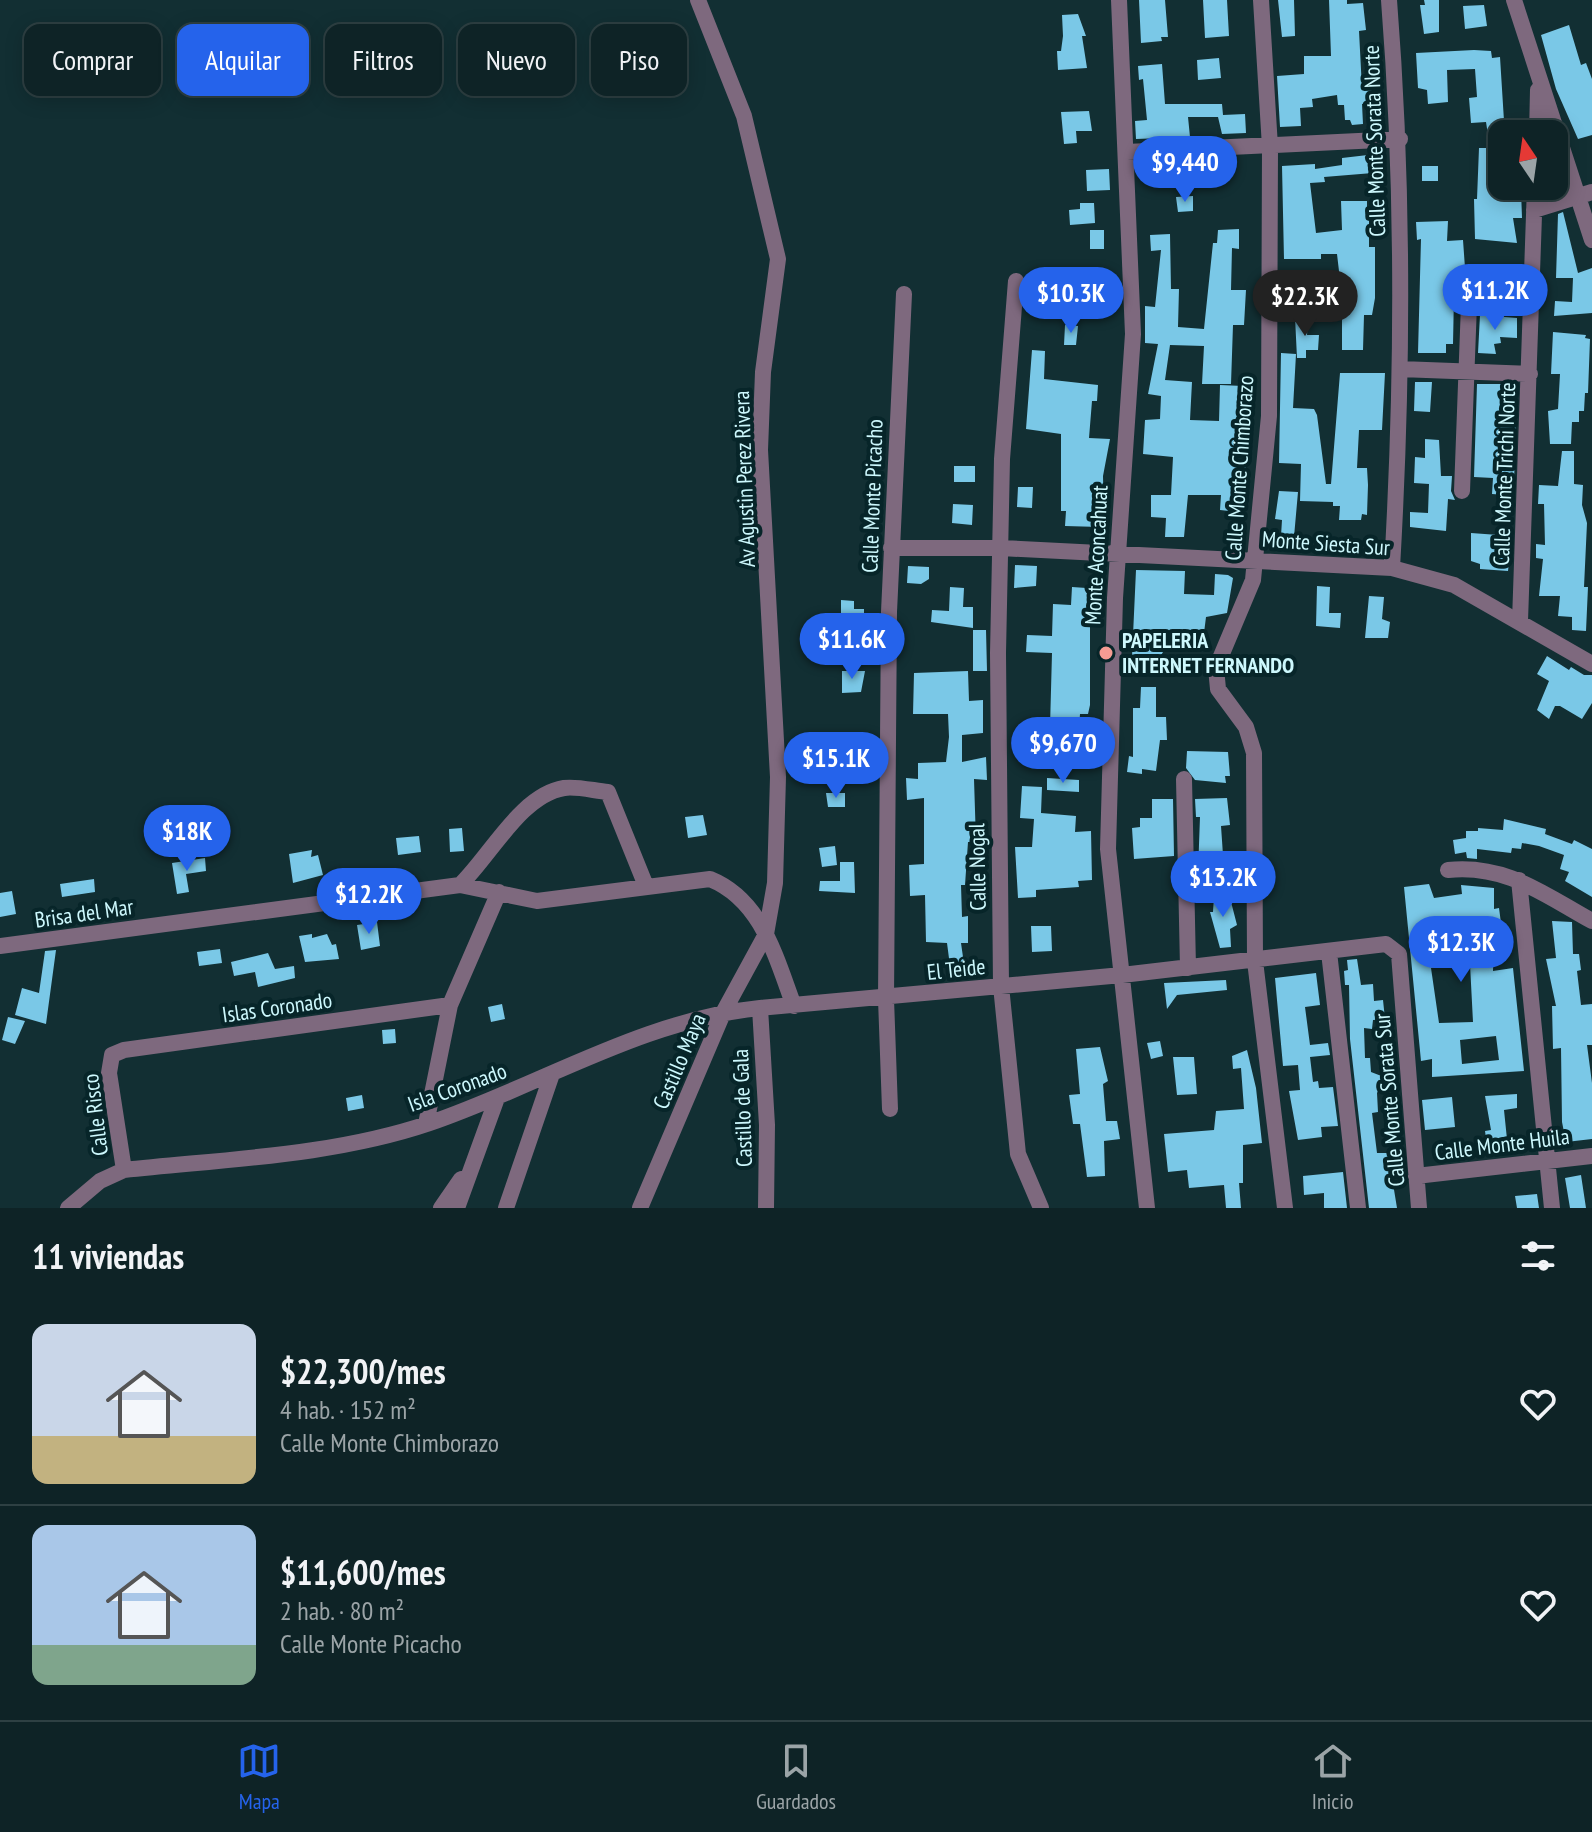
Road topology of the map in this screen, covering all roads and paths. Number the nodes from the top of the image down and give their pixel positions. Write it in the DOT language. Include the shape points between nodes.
graph roads {
  1 [pos="698,0"];
  2 [pos="1119,0"];
  3 [pos="1261,0"];
  4 [pos="1389,0"];
  5 [pos="1514,0"];
  6 [pos="1538,77"];
  7 [pos="1537,120"];
  8 [pos="1400,139"];
  9 [pos="1270,147"];
  10 [pos="1127,152"];
  11 [pos="1585,195"];
  12 [pos="1534,200"];
  13 [pos="1534,210"];
  14 [pos="1592,240"];
  15 [pos="1016,281"];
  16 [pos="904,294"];
  17 [pos="1469,304"];
  18 [pos="1400,369"];
  19 [pos="1464,372"];
  20 [pos="1530,374"];
  21 [pos="1462,491"];
  22 [pos="891,548"];
  23 [pos="1001,548"];
  24 [pos="1117,553"];
  25 [pos="1257,561"];
  26 [pos="1392,568"];
  27 [pos="1520,621"];
  28 [pos="1592,664"];
  29 [pos="1184,779"];
  30 [pos="1448,870"];
  31 [pos="1519,880"];
  32 [pos="460,885"];
  33 [pos="646,886"];
  34 [pos="499,892"];
  35 [pos="1592,921"];
  36 [pos="766,934"];
  37 [pos="1390,945"];
  38 [pos="0,946"];
  39 [pos="1329,952"];
  40 [pos="1255,961"];
  41 [pos="1188,968"];
  42 [pos="1122,975"];
  43 [pos="1001,986"];
  44 [pos="886,999"];
  45 [pos="450,1005"];
  46 [pos="794,1006"];
  47 [pos="760,1008"];
  48 [pos="724,1011"];
  49 [pos="112,1055"];
  50 [pos="552,1074"];
  51 [pos="497,1098"];
  52 [pos="890,1109"];
  53 [pos="426,1124"];
  54 [pos="1592,1156"];
  55 [pos="476,1157"];
  56 [pos="1545,1163"];
  57 [pos="124,1170"];
  58 [pos="1416,1176"];
  59 [pos="68,1208"];
  60 [pos="441,1208"];
  61 [pos="457,1208"];
  62 [pos="506,1208"];
  63 [pos="640,1208"];
  64 [pos="766,1208"];
  65 [pos="1041,1208"];
  66 [pos="1147,1208"];
  67 [pos="1285,1208"];
  68 [pos="1358,1208"];
  69 [pos="1419,1208"];
  70 [pos="1552,1208"];
  1 -- 36 [label="street, Av Agustin Perez Rivera" via="744,116 778,259 763,372 760,450 778,777 775,883"];
  2 -- 10 [label="street, Monte Aconcahuat"];
  3 -- 9 [label="street, Calle Monte Chimborazo"];
  4 -- 8 [label="street, Calle Monte Sorata Norte"];
  5 -- 6 [label="street"];
  6 -- 7 [label="street"];
  6 -- 11 [label="street"];
  8 -- 9 [label="street"];
  8 -- 18 [label="street, Calle Monte Sorata Norte"];
  9 -- 10 [label="street"];
  9 -- 25 [label="street, Calle Monte Chimborazo" via="1269,416"];
  10 -- 24 [label="street, Monte Aconcahuat" via="1133,334"];
  11 -- 13 [label="street"];
  11 -- 14 [label="street"];
  12 -- 13 [label="street, Calle Monte Trichi Norte"];
  13 -- 20 [label="street, Calle Monte Trichi Norte"];
  15 -- 23 [label="street, Calle Nogal"];
  16 -- 22 [label="street, Calle Monte Picacho"];
  17 -- 19 [label="street"];
  18 -- 19 [label="street"];
  18 -- 26 [label="street, Calle Monte Sorata Norte"];
  19 -- 20 [label="street"];
  19 -- 21 [label="street"];
  20 -- 27 [label="street, Calle Monte Trichi Norte"];
  22 -- 23 [label="street, Monte Siesta Sur"];
  22 -- 44 [label="street, Calle Monte Picacho"];
  23 -- 24 [label="street, Monte Siesta Sur"];
  23 -- 43 [label="street, Calle Nogal"];
  24 -- 25 [label="street, Monte Siesta Sur"];
  24 -- 42 [label="street, Monte Aconcahuat" via="1108,849"];
  25 -- 26 [label="street, Monte Siesta Sur"];
  25 -- 40 [label="street, Calle Monte Chimborazo" via="1216,668 1218,689 1246,727 1254,753"];
  26 -- 27 [label="street, Monte Siesta Sur" via="1454,585"];
  27 -- 28 [label="street, Monte Siesta Sur"];
  29 -- 41 [label="street"];
  30 -- 31 [label="street" via="1486,869"];
  31 -- 35 [label="street"];
  31 -- 56 [label="street"];
  32 -- 33 [label="street" via="532,801 564,788 608,792"];
  32 -- 34 [label="street, Brisa del Mar"];
  32 -- 38 [label="street, Brisa del Mar"];
  33 -- 34 [label="street, Brisa del Mar" via="537,901"];
  33 -- 36 [label="street, Brisa del Mar" via="710,879 745,903"];
  34 -- 45 [label="street"];
  36 -- 46 [label="street, Brisa del Mar"];
  36 -- 48 [label="street, Castillo Maya"];
  37 -- 39 [label="street, El Teide"];
  37 -- 58 [label="street, Calle Monte Sorata Sur" via="1399,954"];
  39 -- 40 [label="street, El Teide"];
  39 -- 68 [label="street"];
  40 -- 41 [label="street, El Teide"];
  40 -- 67 [label="street, Calle Monte Chimborazo"];
  41 -- 42 [label="street, El Teide"];
  42 -- 43 [label="street, El Teide"];
  42 -- 66 [label="street, Monte Aconcahuat"];
  43 -- 44 [label="street, El Teide"];
  43 -- 65 [label="street, Calle Nogal" via="1018,1154"];
  44 -- 46 [label="street, El Teide"];
  44 -- 52 [label="street, Calle Monte Picacho"];
  45 -- 49 [label="street, Islas Coronado"];
  45 -- 53 [label="street"];
  46 -- 47 [label="street, Isla Coronado"];
  47 -- 48 [label="street, Isla Coronado"];
  47 -- 64 [label="street, Castillo de Gala"];
  48 -- 50 [label="street, Isla Coronado" via="653,1030"];
  48 -- 63 [label="street, Castillo Maya"];
  49 -- 57 [label="street, Calle Risco" via="109,1073"];
  50 -- 51 [label="street, Isla Coronado"];
  50 -- 62 [label="street"];
  51 -- 53 [label="street, Isla Coronado"];
  51 -- 55 [label="street"];
  53 -- 57 [label="street, Isla Coronado" via="332,1146"];
  54 -- 56 [label="street, Calle Monte Huila"];
  55 -- 60 [label="street"];
  55 -- 61 [label="street"];
  56 -- 58 [label="street, Calle Monte Huila"];
  56 -- 70 [label="street"];
  57 -- 59 [label="street" via="100,1181"];
  58 -- 69 [label="street, Calle Monte Sorata Sur"];
}
